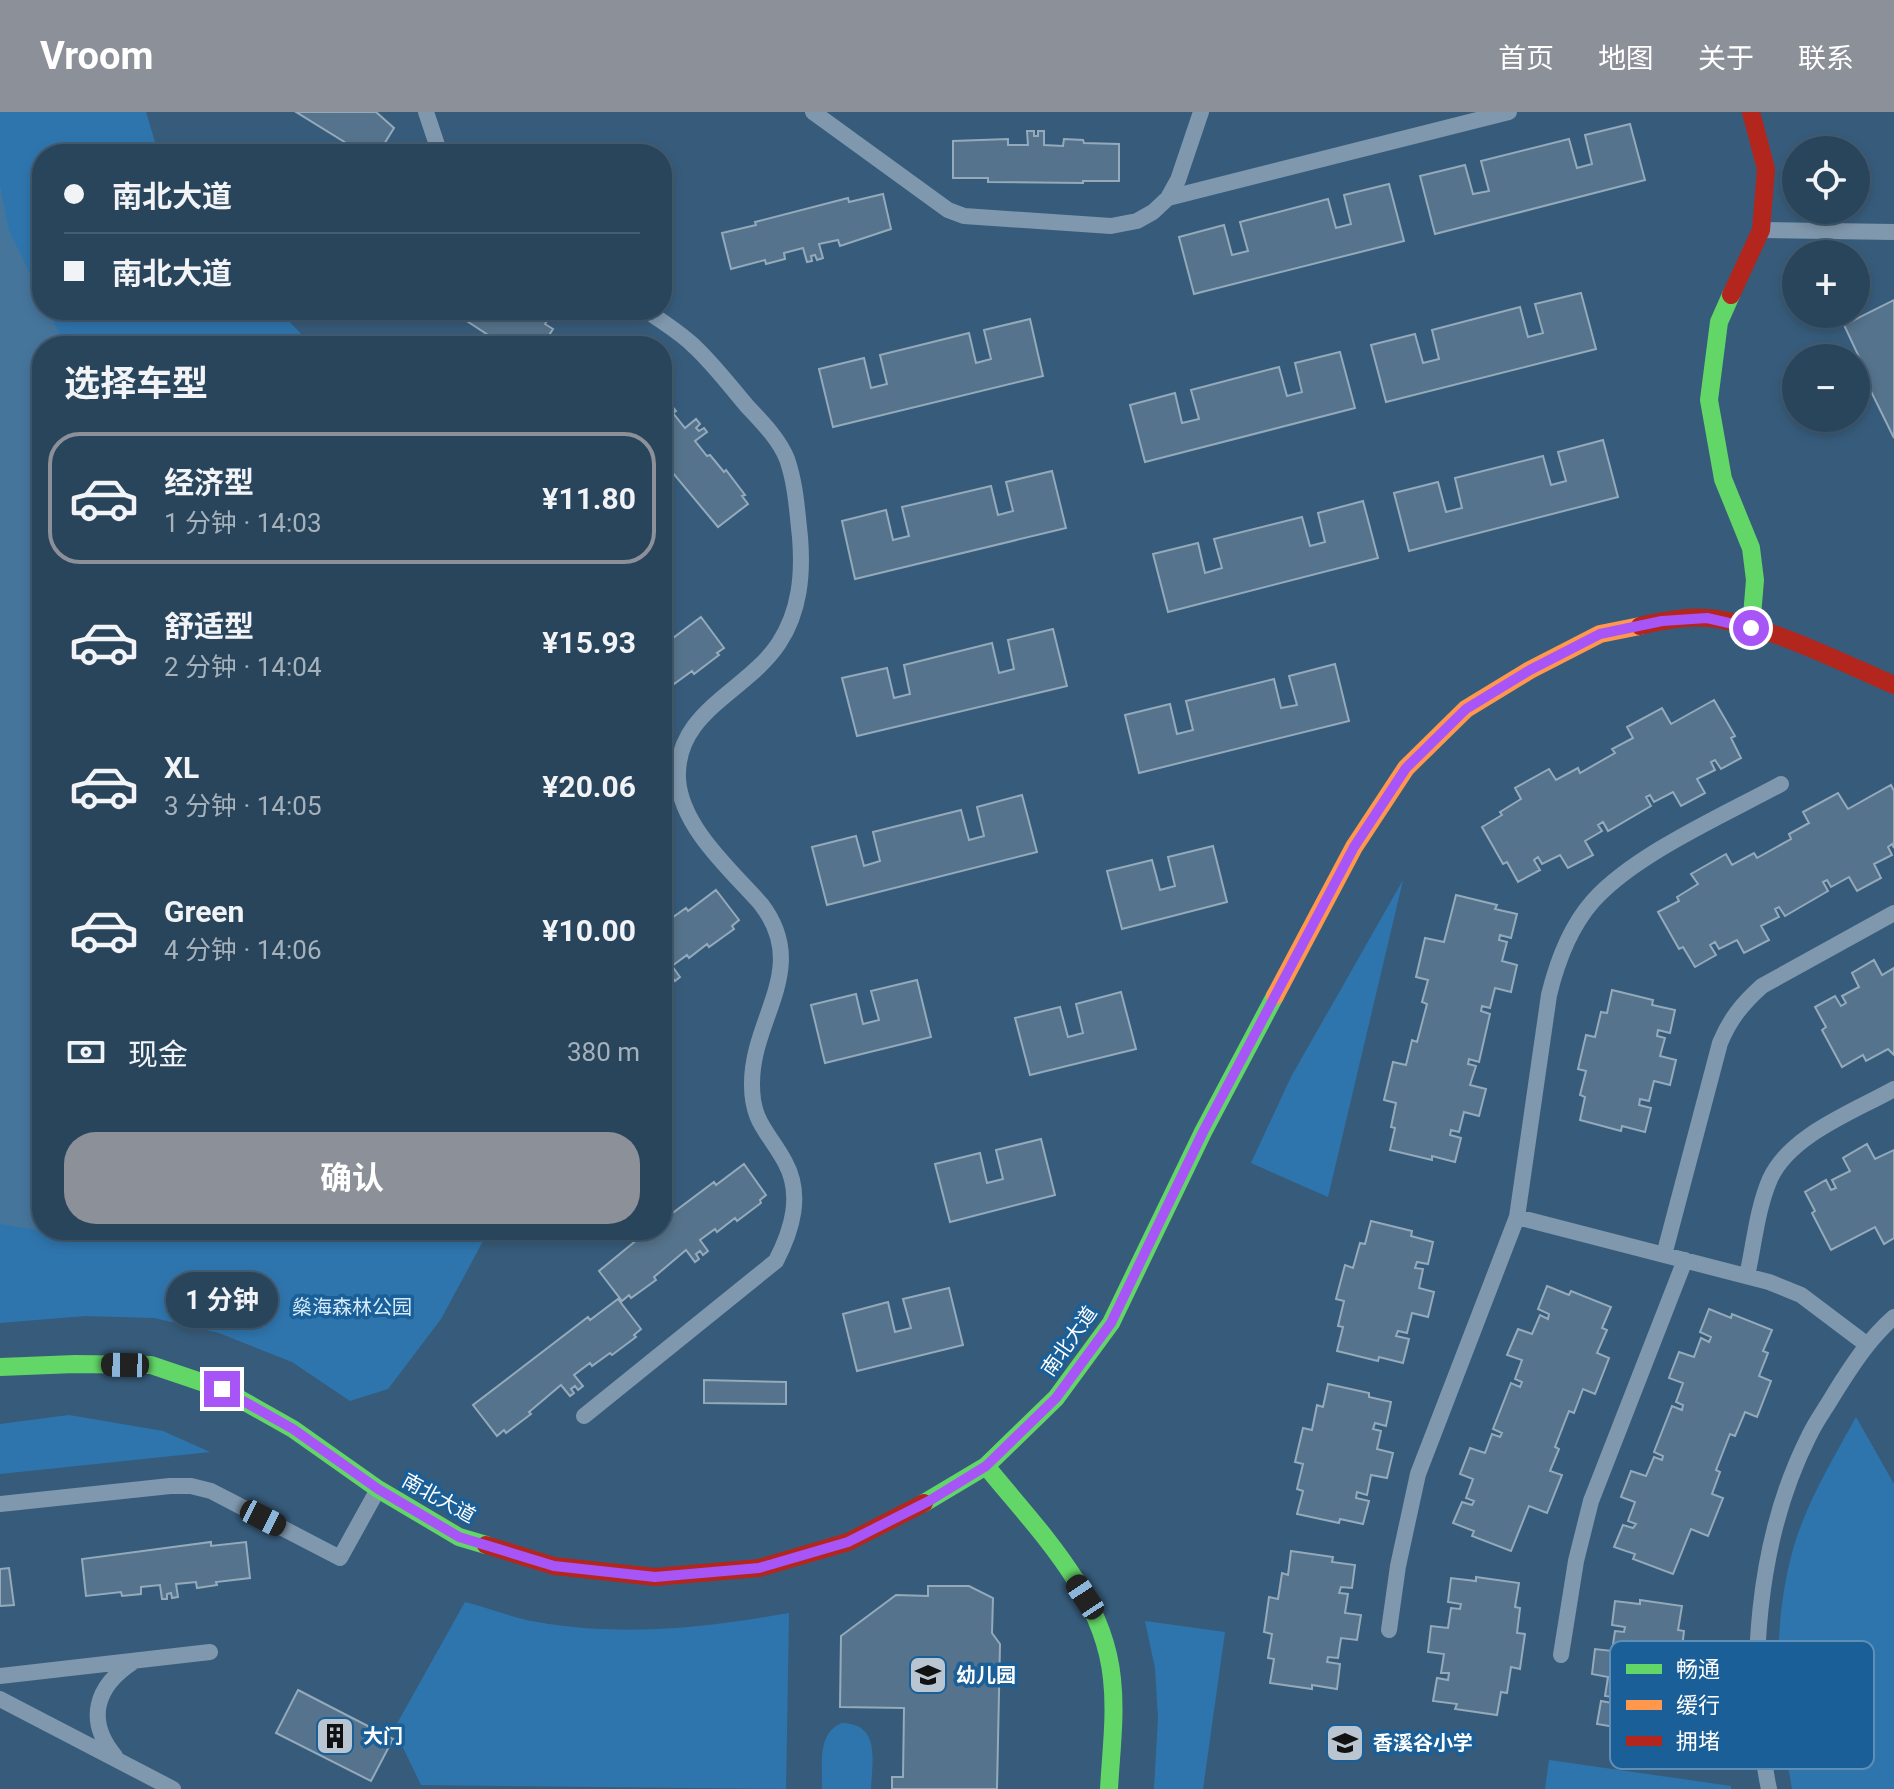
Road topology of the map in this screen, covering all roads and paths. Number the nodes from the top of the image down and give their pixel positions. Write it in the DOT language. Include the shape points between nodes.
graph roads {
  1 [pos="426,112"];
  2 [pos="813,112"];
  3 [pos="1201,112"];
  4 [pos="1509,112"];
  5 [pos="1751,112"];
  6 [pos="437,144"];
  7 [pos="1168,198"];
  8 [pos="1761,230"];
  9 [pos="1894,232"];
  10 [pos="659,320"];
  11 [pos="1751,628"];
  12 [pos="1894,685"];
  13 [pos="1781,784"];
  14 [pos="1894,913"];
  15 [pos="1894,1089"];
  16 [pos="1517,1217"];
  17 [pos="1664,1255"];
  18 [pos="1685,1260"];
  19 [pos="1747,1276"];
  20 [pos="1894,1317"];
  21 [pos="1866,1344"];
  22 [pos="0,1367"];
  23 [pos="584,1416"];
  24 [pos="986,1466"];
  25 [pos="378,1489"];
  26 [pos="0,1504"];
  27 [pos="1389,1630"];
  28 [pos="1759,1641"];
  29 [pos="210,1652"];
  30 [pos="1561,1655"];
  31 [pos="134,1661"];
  32 [pos="0,1676"];
  33 [pos="0,1699"];
  34 [pos="118,1761"];
  35 [pos="1766,1769"];
  36 [pos="173,1789"];
  37 [pos="1109,1789"];
  38 [pos="1769,1789"];
  1 -- 6 [label="lane"];
  2 -- 7 [label="lane" via="940,205 964,216 1111,226 1137,221"];
  3 -- 7 [label="lane"];
  4 -- 7 [label="lane"];
  5 -- 8 [label="street" via="1766,169"];
  8 -- 9 [label="lane"];
  8 -- 11 [label="street" via="1719,322 1709,400 1723,479 1751,548"];
  10 -- 23 [label="lane" via="695,347 768,429 786,457 795,488 802,572 788,628 752,674 692,726 678,781 690,820 761,904 778,933 782,963 754,1057 752,1089 759,1123 786,1163 793,1219 776,1261"];
  11 -- 12 [label="street, 南北大道"];
  11 -- 24 [label="street, 南北大道" via="1707,618 1600,634 1466,709 1406,768 1354,847 1224,1091 1111,1323 1056,1398"];
  13 -- 16 [label="lane" via="1620,875 1592,902 1573,931 1549,995"];
  14 -- 17 [label="lane" via="1762,986 1730,1019"];
  15 -- 19 [label="lane" via="1810,1136 1781,1162 1765,1193"];
  16 -- 17 [label="lane"];
  16 -- 27 [label="lane" via="1418,1474"];
  17 -- 18 [label="lane"];
  18 -- 19 [label="lane"];
  18 -- 30 [label="lane" via="1591,1501"];
  19 -- 21 [label="lane" via="1801,1295"];
  20 -- 21 [label="lane"];
  21 -- 28 [label="lane" via="1809,1436 1783,1502 1770,1553"];
  22 -- 25 [label="street, 南北大道" via="151,1365 222,1389 293,1429"];
  24 -- 25 [label="street, 南北大道" via="848,1542 759,1568 655,1577 554,1566 459,1537"];
  24 -- 37 [label="street" via="1061,1560 1102,1631 1113,1697"];
  25 -- 26 [label="lane" via="340,1558 211,1491 191,1486"];
  29 -- 31 [label="lane"];
  31 -- 32 [label="lane"];
  31 -- 34 [label="lane" via="109,1680 98,1713 100,1732"];
  33 -- 34 [label="lane"];
  34 -- 36 [label="lane"];
  35 -- 38 [label="lane"];
}
